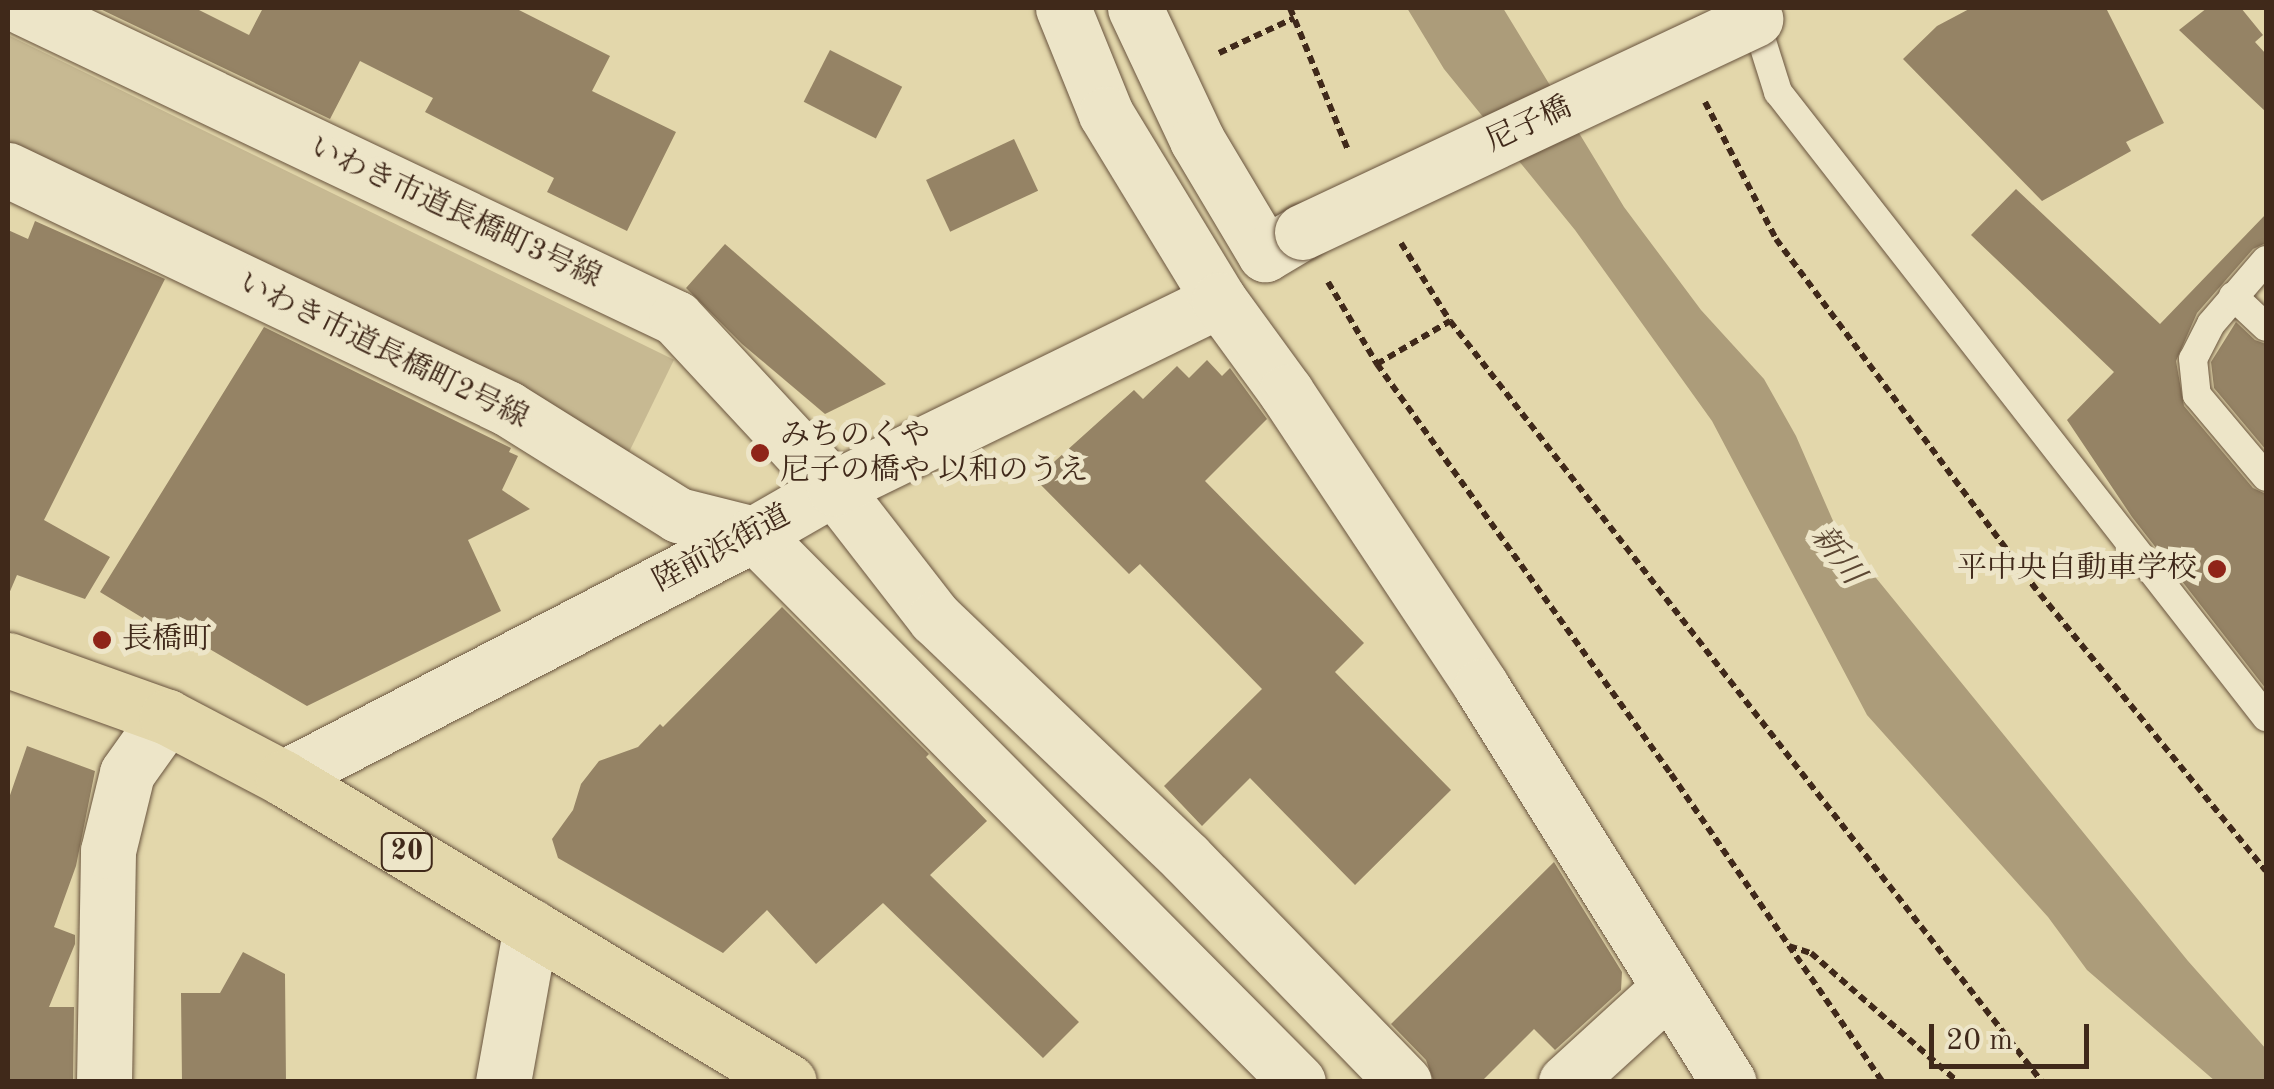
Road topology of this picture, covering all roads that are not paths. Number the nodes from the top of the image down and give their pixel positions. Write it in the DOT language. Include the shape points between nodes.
graph roads {
  1 [pos="24,8"];
  2 [pos="1063,8"];
  3 [pos="1136,8"];
  4 [pos="1762,11"];
  5 [pos="8,170"];
  6 [pos="2266,260"];
  7 [pos="2233,296"];
  8 [pos="1219,300"];
  9 [pos="2266,327"];
  10 [pos="2266,478"];
  11 [pos="834,488"];
  12 [pos="754,534"];
  13 [pos="8,660"];
  14 [pos="2266,717"];
  15 [pos="168,718"];
  16 [pos="283,778"];
  17 [pos="531,926"];
  18 [pos="1668,989"];
  19 [pos="104,1082"];
  20 [pos="503,1082"];
  21 [pos="790,1082"];
  22 [pos="1298,1082"];
  23 [pos="1404,1082"];
  24 [pos="1566,1082"];
  25 [pos="1728,1082"];
  1 -- 11 [label="street, いわき市道長橋町3号線" via="676,318"];
  2 -- 8 [label="street" via="1106,114"];
  3 -- 4 [label="street, 尼子橋, bridge" via="1197,140 1265,254"];
  4 -- 14 [label="lane" via="1778,92"];
  5 -- 12 [label="street, いわき市道長橋町2号線" via="507,408 678,514"];
  6 -- 7 [label="lane"];
  7 -- 9 [label="lane"];
  7 -- 10 [label="lane" via="2193,359 2197,395"];
  8 -- 11 [label="street, 陸前浜街道"];
  8 -- 18 [label="street" via="1481,686"];
  11 -- 12 [label="street, 陸前浜街道"];
  11 -- 23 [label="street, いわき市道長橋町3号線" via="935,618 1185,857"];
  12 -- 16 [label="street, 陸前浜街道"];
  12 -- 22 [label="street"];
  13 -- 15 [label="main road, 20"];
  15 -- 16 [label="main road, 20"];
  15 -- 19 [label="street" via="127,773 108,851"];
  16 -- 17 [label="main road, 20"];
  17 -- 20 [label="street"];
  17 -- 21 [label="main road, 20"];
  18 -- 24 [label="street"];
  18 -- 25 [label="street"];
}
